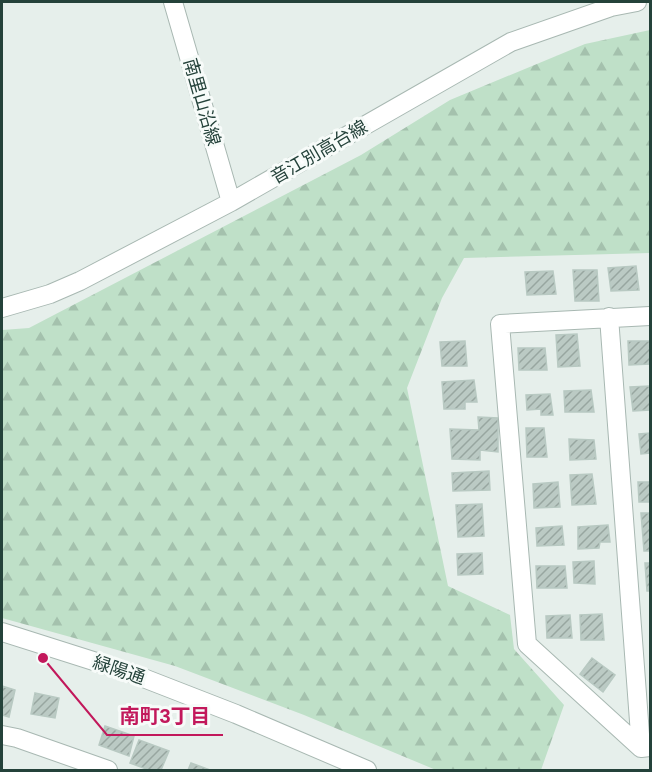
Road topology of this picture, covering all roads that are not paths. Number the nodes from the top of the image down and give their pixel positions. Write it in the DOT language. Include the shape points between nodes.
graph roads {
  1 [pos="173,2"];
  2 [pos="637,2"];
  3 [pos="231,202"];
  4 [pos="2,308"];
  5 [pos="651,316"];
  6 [pos="609,317"];
  7 [pos="2,632"];
  8 [pos="2,735"];
  9 [pos="646,747"];
  10 [pos="343,766"];
  11 [pos="97,768"];
  12 [pos="367,771"];
  1 -- 3 [label="street, 南里山沿線"];
  2 -- 3 [label="street, 音江別高台線" via="611,7 511,42"];
  3 -- 4 [label="street, 音江別高台線" via="50,294"];
  5 -- 6 [label="street"];
  6 -- 9 [label="street"];
  6 -- 9 [label="street" via="500,324 527,644"];
  7 -- 10 [label="street, 緑陽通" via="128,672 236,714"];
  8 -- 11 [label="street"];
  10 -- 12 [label="street, 緑陽通"];
}
